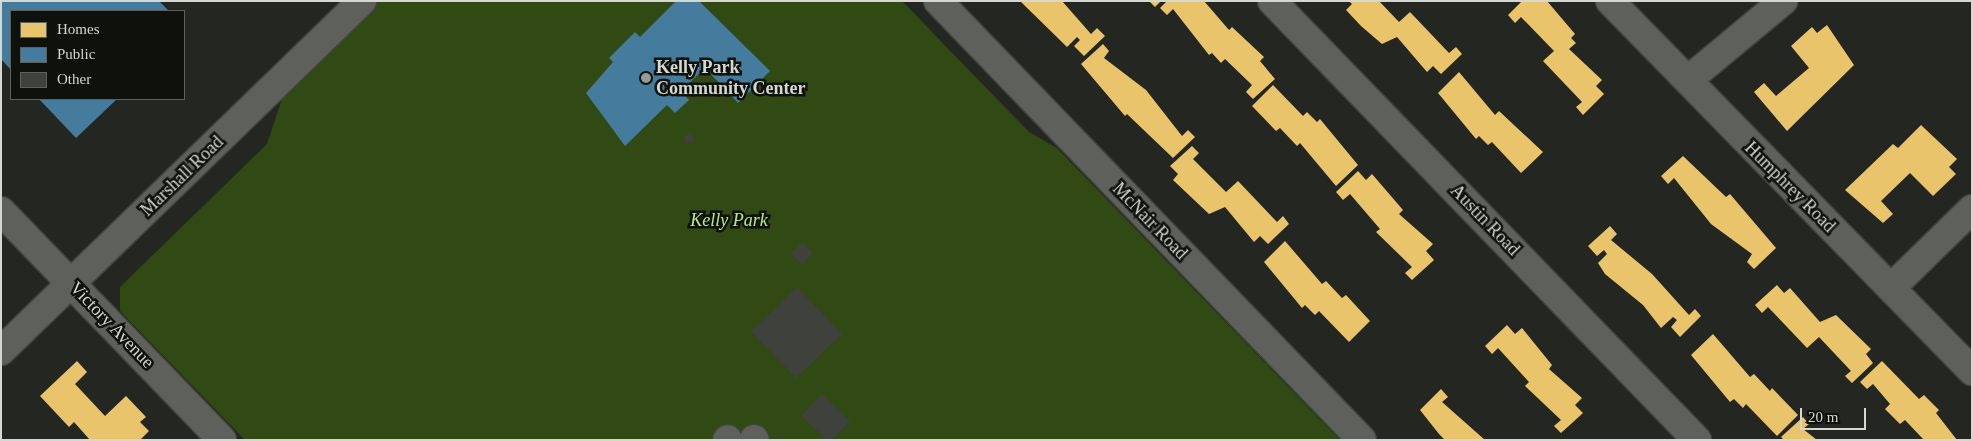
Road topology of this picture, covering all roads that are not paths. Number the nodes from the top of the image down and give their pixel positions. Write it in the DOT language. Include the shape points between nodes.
graph roads {
  1 [pos="362,1"];
  2 [pos="938,1"];
  3 [pos="1272,1"];
  4 [pos="1610,1"];
  5 [pos="1783,1"];
  6 [pos="1688,80"];
  7 [pos="1972,209"];
  8 [pos="1,211"];
  9 [pos="72,284"];
  10 [pos="1890,288"];
  11 [pos="1,351"];
  12 [pos="1972,371"];
  13 [pos="222,440"];
  14 [pos="1362,440"];
  15 [pos="1697,440"];
  1 -- 9 [label="street, Marshall Road"];
  2 -- 14 [label="street, McNair Road"];
  3 -- 15 [label="street, Austin Road"];
  4 -- 6 [label="street, Humphrey Road"];
  5 -- 6 [label="street"];
  6 -- 10 [label="street, Humphrey Road"];
  7 -- 10 [label="street"];
  8 -- 9 [label="street, Victory Avenue"];
  9 -- 11 [label="street, Marshall Road"];
  9 -- 13 [label="street, Victory Avenue"];
  10 -- 12 [label="street, Humphrey Road"];
}
